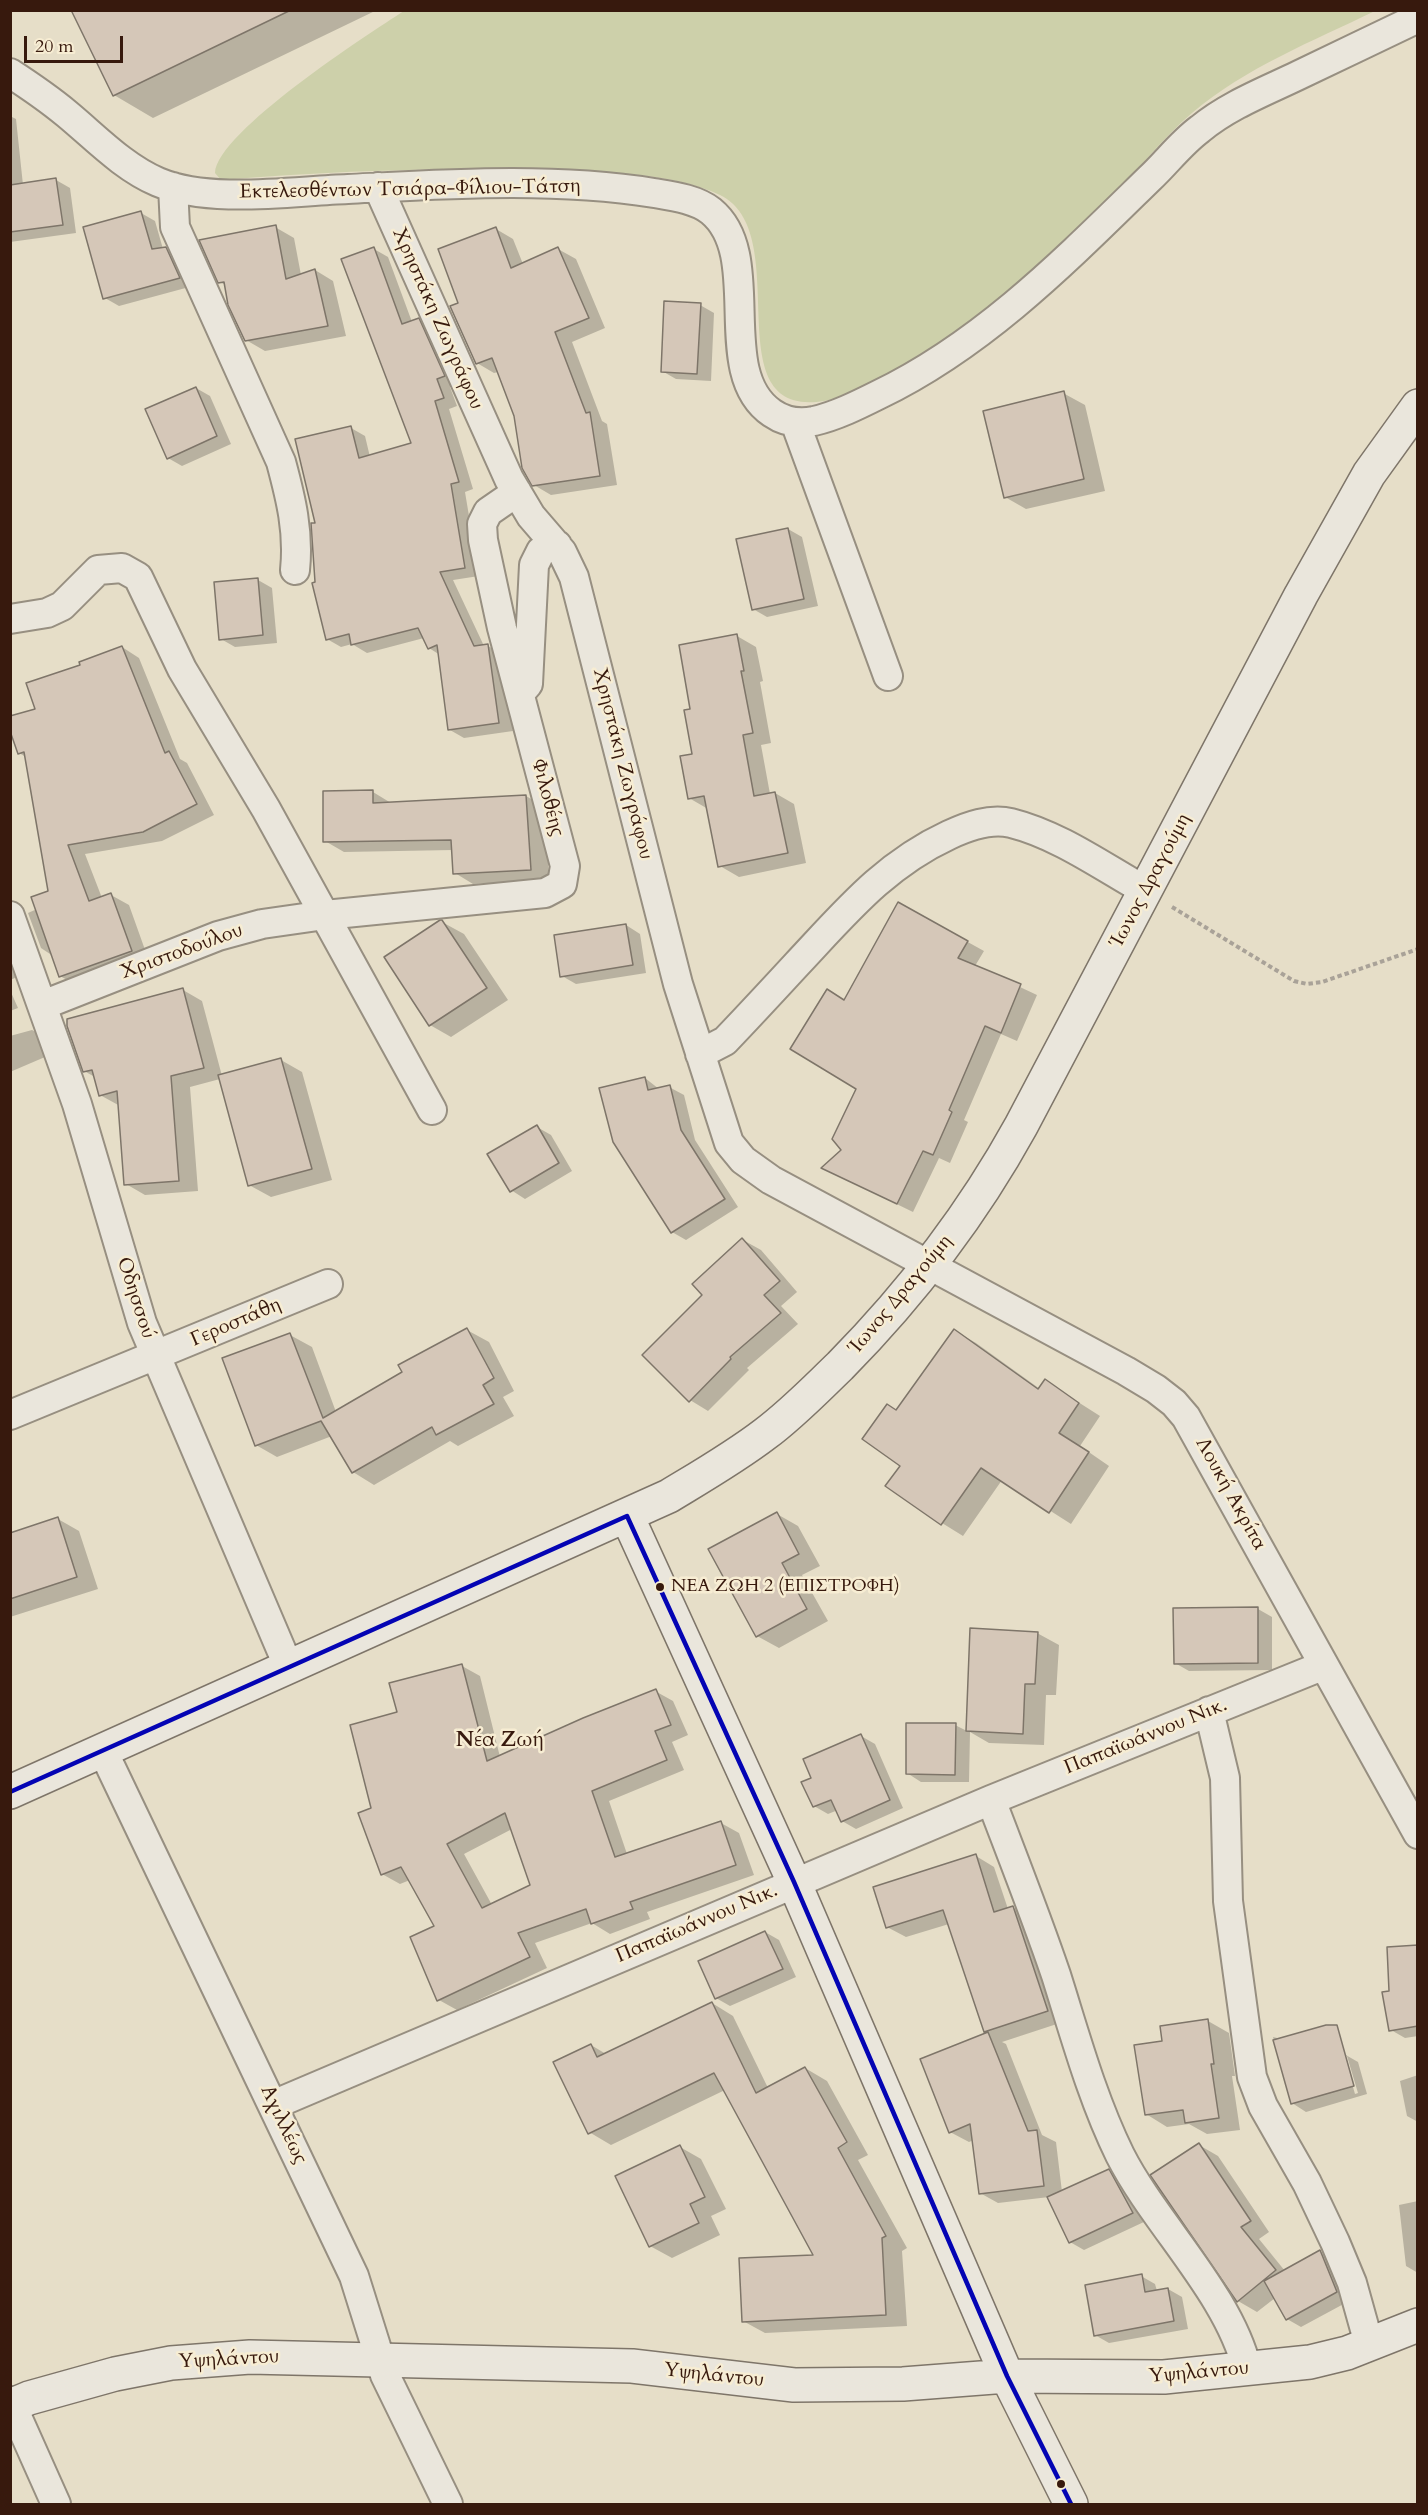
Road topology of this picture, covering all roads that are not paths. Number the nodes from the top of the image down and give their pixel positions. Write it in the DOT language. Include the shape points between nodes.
graph roads {
  1 [pos="1418,18"];
  2 [pos="10,73"];
  3 [pos="173,187"];
  4 [pos="378,187"];
  5 [pos="1418,406"];
  6 [pos="795,422"];
  7 [pos="516,492"];
  8 [pos="556,545"];
  9 [pos="295,570"];
  10 [pos="10,619"];
  11 [pos="888,676"];
  12 [pos="519,692"];
  13 [pos="1146,891"];
  14 [pos="325,915"];
  15 [pos="10,916"];
  16 [pos="44,1005"];
  17 [pos="700,1054"];
  18 [pos="432,1110"];
  19 [pos="929,1266"];
  20 [pos="328,1284"];
  21 [pos="155,1357"];
  22 [pos="10,1415"];
  23 [pos="627,1516"];
  24 [pos="1322,1666"];
  25 [pos="289,1668"];
  26 [pos="1209,1712"];
  27 [pos="103,1751"];
  28 [pos="10,1792"];
  29 [pos="991,1800"];
  30 [pos="1418,1834"];
  31 [pos="795,1882"];
  32 [pos="273,2104"];
  33 [pos="1418,2325"];
  34 [pos="1370,2344"];
  35 [pos="380,2358"];
  36 [pos="1247,2369"];
  37 [pos="1007,2376"];
  38 [pos="11,2404"];
  39 [pos="56,2505"];
  40 [pos="448,2505"];
  41 [pos="1071,2505"];
  1 -- 6 [label="street" via="1220,114 1019,303 943,360 855,406 826,418"];
  2 -- 3 [label="street, Εκτελεσθέντων Τσιάρα-Φίλιου-Τάτση" via="116,156 142,174"];
  3 -- 4 [label="street, Εκτελεσθέντων Τσιάρα-Φίλιου-Τάτση" via="220,195"];
  3 -- 9 [label="street" via="178,235 280,462 295,522"];
  4 -- 6 [label="street, Εκτελεσθέντων Τσιάρα-Φίλιου-Τάτση" via="588,185 674,196 710,210 727,232 733,251 748,383 759,403 779,417"];
  4 -- 7 [label="street, Χρηστάκη Ζωγράφου"];
  5 -- 13 [label="street, Ίωνος Δραγούμη" via="1353,502"];
  6 -- 11 [label="street"];
  7 -- 8 [label="street, Χρηστάκη Ζωγράφου"];
  7 -- 12 [label="street, Φιλοθέης" via="491,508 482,531"];
  8 -- 12 [label="street" via="541,551 535,560 528,684"];
  8 -- 17 [label="street, Χρηστάκη Ζωγράφου" via="577,586 678,984"];
  10 -- 14 [label="street" via="47,613 62,606 98,570 122,568 138,577 182,669"];
  12 -- 14 [label="street, Φιλοθέης" via="565,866 562,884 545,893"];
  13 -- 17 [label="street" via="1049,837 1009,823 993,822 962,829 912,854 872,884 725,1041"];
  13 -- 19 [label="street, Ίωνος Δραγούμη" via="1001,1163"];
  14 -- 16 [label="street, Χριστοδούλου" via="280,920 218,936"];
  14 -- 18 [label="street"];
  15 -- 16 [label="street, Οδησσού"];
  16 -- 21 [label="street, Οδησσού"];
  17 -- 19 [label="street, Χρηστάκη Ζωγράφου" via="729,1143 743,1160 771,1180"];
  19 -- 23 [label="street, Ίωνος Δραγούμη" via="867,1338 767,1432 704,1476"];
  19 -- 24 [label="street, Λουκή Ακρίτα" via="1126,1371 1174,1403 1201,1442"];
  20 -- 21 [label="street, Γεροστάθη"];
  21 -- 22 [label="street, Γεροστάθη"];
  21 -- 25 [label="street, Οδησσού"];
  23 -- 25 [label="street, Ίωνος Δραγούμη"];
  23 -- 31 [label="street"];
  24 -- 26 [label="street, Παπαϊωάννου Νικ."];
  24 -- 30 [label="street, Λουκή Ακρίτα"];
  25 -- 27 [label="street, Ίωνος Δραγούμη"];
  26 -- 29 [label="street, Παπαϊωάννου Νικ."];
  26 -- 34 [label="street" via="1225,1778 1228,1901 1252,2077 1263,2106 1335,2242"];
  27 -- 28 [label="street, Ίωνος Δραγούμη"];
  27 -- 32 [label="street, Αχιλλέως"];
  29 -- 31 [label="street, Παπαϊωάννου Νικ."];
  29 -- 36 [label="street" via="1111,2135 1139,2188 1225,2316"];
  31 -- 32 [label="street, Παπαϊωάννου Νικ."];
  31 -- 37 [label="street"];
  32 -- 35 [label="street, Αχιλλέως" via="354,2276"];
  33 -- 34 [label="street, Υψηλάντου"];
  34 -- 36 [label="street, Υψηλάντου" via="1310,2362"];
  35 -- 37 [label="street, Υψηλάντου" via="632,2366 794,2385 903,2384"];
  35 -- 38 [label="street, Υψηλάντου" via="250,2357 171,2363 87,2380"];
  35 -- 40 [label="street, Αχιλλέως" via="391,2390"];
  36 -- 37 [label="street, Υψηλάντου" via="1164,2377"];
  37 -- 41 [label="street"];
  38 -- 39 [label="street"];
}
